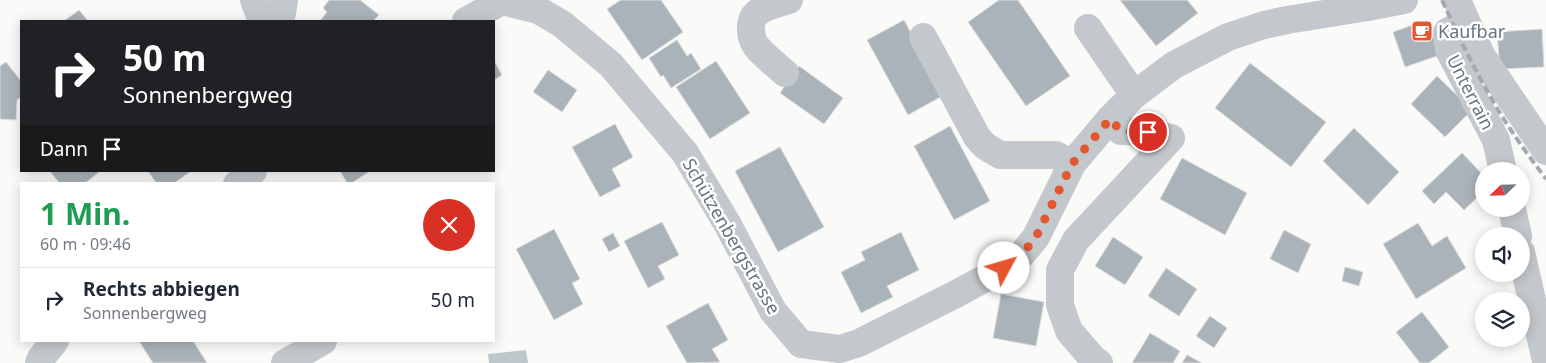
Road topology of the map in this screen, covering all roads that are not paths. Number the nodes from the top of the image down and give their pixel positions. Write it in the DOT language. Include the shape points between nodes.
graph roads {
  1 [pos="254,0"];
  2 [pos="284,0"];
  3 [pos="502,0"];
  4 [pos="789,0"];
  5 [pos="1404,0"];
  6 [pos="1466,7"];
  7 [pos="263,20"];
  8 [pos="265,20"];
  9 [pos="468,20"];
  10 [pos="1088,28"];
  11 [pos="923,37"];
  12 [pos="785,73"];
  13 [pos="1134,95"];
  14 [pos="1110,119"];
  15 [pos="1546,151"];
  16 [pos="1501,162"];
  17 [pos="1072,164"];
  18 [pos="252,172"];
  19 [pos="239,182"];
  20 [pos="1528,282"];
  21 [pos="54,342"];
  22 [pos="321,342"];
  23 [pos="797,353"];
  24 [pos="1546,361"];
  25 [pos="39,363"];
  26 [pos="285,363"];
  27 [pos="1099,363"];
  1 -- 7 [label="street"];
  2 -- 8 [label="street" via="282,13"];
  3 -- 9 [label="street, Schützenbergstrasse"];
  3 -- 23 [label="street, Schützenbergstrasse" via="538,10 562,24 611,65 685,154 728,225"];
  4 -- 12 [label="street" via="756,13 751,35 755,45"];
  5 -- 13 [label="street, Schützenbergstrasse" via="1287,20 1228,37 1174,65"];
  6 -- 15 [label="street" via="1481,55"];
  6 -- 16 [label="street, Unterrain" via="1447,32 1449,50 1496,140"];
  10 -- 13 [label="street"];
  11 -- 17 [label="street" via="985,146 1000,155 1056,155"];
  13 -- 14 [label="street, Schützenbergstrasse"];
  14 -- 17 [label="street, Schützenbergstrasse"];
  14 -- 27 [label="street" via="1121,131 1148,132 1171,138 1076,240 1060,270 1060,305 1070,331"];
  17 -- 23 [label="street, Schützenbergstrasse" via="1036,237 1004,268 859,343 840,349"];
  18 -- 19 [label="street"];
  20 -- 24 [label="street"];
  21 -- 25 [label="street"];
  22 -- 26 [label="street"];
}
